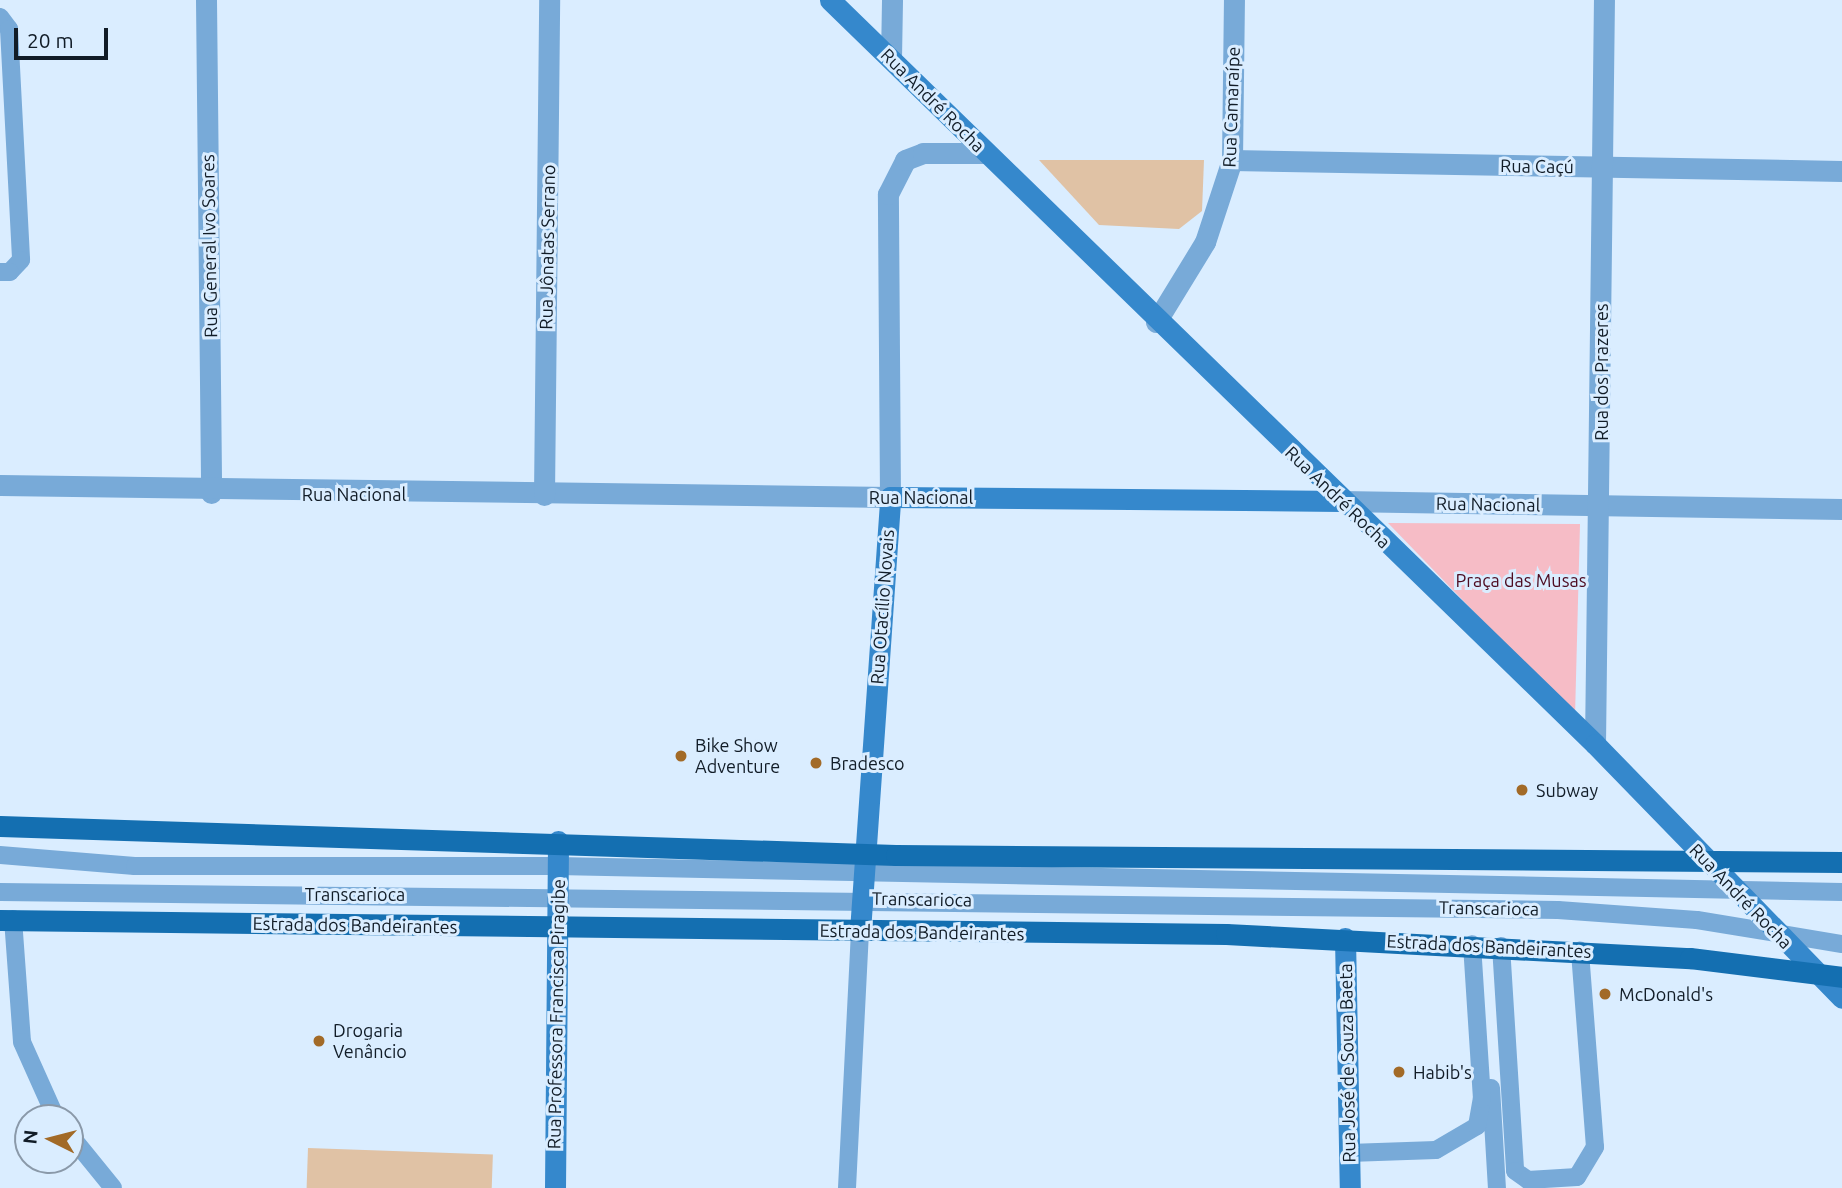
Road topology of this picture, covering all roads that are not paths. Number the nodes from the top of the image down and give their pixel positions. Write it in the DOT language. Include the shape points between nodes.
graph roads {
  1 [pos="206,0"];
  2 [pos="549,0"];
  3 [pos="830,0"];
  4 [pos="892,0"];
  5 [pos="1234,0"];
  6 [pos="1604,0"];
  7 [pos="0,17"];
  8 [pos="891,58"];
  9 [pos="5,72"];
  10 [pos="986,153"];
  11 [pos="1232,160"];
  12 [pos="1603,167"];
  13 [pos="1842,171"];
  14 [pos="0,272"];
  15 [pos="1156,322"];
  16 [pos="0,485"];
  17 [pos="211,493"];
  18 [pos="544,495"];
  19 [pos="890,497"];
  20 [pos="1341,501"];
  21 [pos="1600,506"];
  22 [pos="1842,509"];
  23 [pos="1595,744"];
  24 [pos="0,825"];
  25 [pos="558,841"];
  26 [pos="0,855"];
  27 [pos="1706,861"];
  28 [pos="1842,862"];
  29 [pos="863,864"];
  30 [pos="557,866"];
  31 [pos="1734,890"];
  32 [pos="0,892"];
  33 [pos="1842,892"];
  34 [pos="558,895"];
  35 [pos="861,898"];
  36 [pos="6,920"];
  37 [pos="558,928"];
  38 [pos="860,931"];
  39 [pos="1775,933"];
  40 [pos="1345,938"];
  41 [pos="1842,944"];
  42 [pos="1485,945"];
  43 [pos="1580,951"];
  44 [pos="1818,975"];
  45 [pos="1842,976"];
  46 [pos="1842,998"];
  47 [pos="50,1104"];
  48 [pos="84,1152"];
  49 [pos="1349,1153"];
  50 [pos="113,1188"];
  51 [pos="555,1188"];
  52 [pos="847,1188"];
  53 [pos="1350,1188"];
  54 [pos="1497,1188"];
  1 -- 17 [label="street, Rua General Ivo Soares"];
  2 -- 18 [label="street, Rua Jônatas Serrano"];
  3 -- 8 [label="street, Rua André Rocha"];
  4 -- 8 [label="street"];
  5 -- 11 [label="street, Rua Camaraípe"];
  6 -- 12 [label="street, Rua dos Prazeres"];
  7 -- 9 [label="lane" via="9,29"];
  8 -- 10 [label="street, Rua André Rocha"];
  9 -- 14 [label="lane" via="21,260 10,272"];
  10 -- 15 [label="street, Rua André Rocha"];
  10 -- 19 [label="street, Rua Otacílio Novais" via="923,153 905,159 888,194"];
  11 -- 12 [label="street, Rua Caçú"];
  11 -- 15 [label="street, Rua Camaraípe" via="1205,242"];
  12 -- 13 [label="street, Rua Caçú"];
  12 -- 21 [label="street, Rua dos Prazeres"];
  15 -- 20 [label="street, Rua André Rocha"];
  16 -- 17 [label="street, Rua Nacional"];
  17 -- 18 [label="street, Rua Nacional"];
  18 -- 19 [label="street, Rua Nacional"];
  19 -- 20 [label="street, Rua Nacional"];
  19 -- 29 [label="street, Rua Otacílio Novais"];
  20 -- 21 [label="street, Rua Nacional"];
  20 -- 23 [label="street, Rua André Rocha"];
  21 -- 22 [label="street, Rua Nacional"];
  21 -- 23 [label="street, Rua dos Prazeres"];
  23 -- 27 [label="street, Rua André Rocha"];
  24 -- 25 [label="main road"];
  25 -- 29 [label="main road"];
  25 -- 30 [label="street, Rua Professora Francisca Piragibe"];
  26 -- 30 [label="lane, Transcarioca" via="135,866"];
  27 -- 28 [label="main road"];
  27 -- 29 [label="main road"];
  27 -- 31 [label="street, Rua André Rocha"];
  29 -- 30 [label="lane, Transcarioca"];
  29 -- 31 [label="lane, Transcarioca"];
  29 -- 35 [label="street, Rua Otacílio Novais"];
  30 -- 34 [label="street, Rua Professora Francisca Piragibe"];
  31 -- 33 [label="lane, Transcarioca"];
  31 -- 39 [label="street, Rua André Rocha"];
  32 -- 34 [label="lane, Transcarioca"];
  34 -- 35 [label="lane, Transcarioca"];
  34 -- 37 [label="street, Rua Professora Francisca Piragibe"];
  35 -- 38 [label="street, Rua Otacílio Novais"];
  35 -- 39 [label="lane, Transcarioca" via="1558,910 1697,920"];
  36 -- 37 [label="main road, Estrada dos Bandeirantes"];
  36 -- 47 [label="lane" via="22,1042"];
  37 -- 38 [label="main road, Estrada dos Bandeirantes"];
  37 -- 51 [label="street, Rua Professora Francisca Piragibe"];
  38 -- 40 [label="main road, Estrada dos Bandeirantes"];
  38 -- 52 [label="lane"];
  39 -- 41 [label="lane, Transcarioca"];
  39 -- 44 [label="street, Rua André Rocha"];
  40 -- 42 [label="main road, Estrada dos Bandeirantes"];
  40 -- 49 [label="street, Rua José de Souza Baeta"];
  42 -- 43 [label="main road, Estrada dos Bandeirantes"];
  42 -- 43 [label="lane" via="1514,1171 1528,1180 1577,1177 1595,1147"];
  42 -- 49 [label="lane" via="1478,1126 1437,1150"];
  42 -- 54 [label="lane"];
  43 -- 44 [label="main road, Estrada dos Bandeirantes"];
  44 -- 45 [label="main road, Estrada dos Bandeirantes"];
  44 -- 46 [label="street, Rua André Rocha"];
  48 -- 50 [label="lane"];
  49 -- 53 [label="street, Rua José de Souza Baeta"];
}
